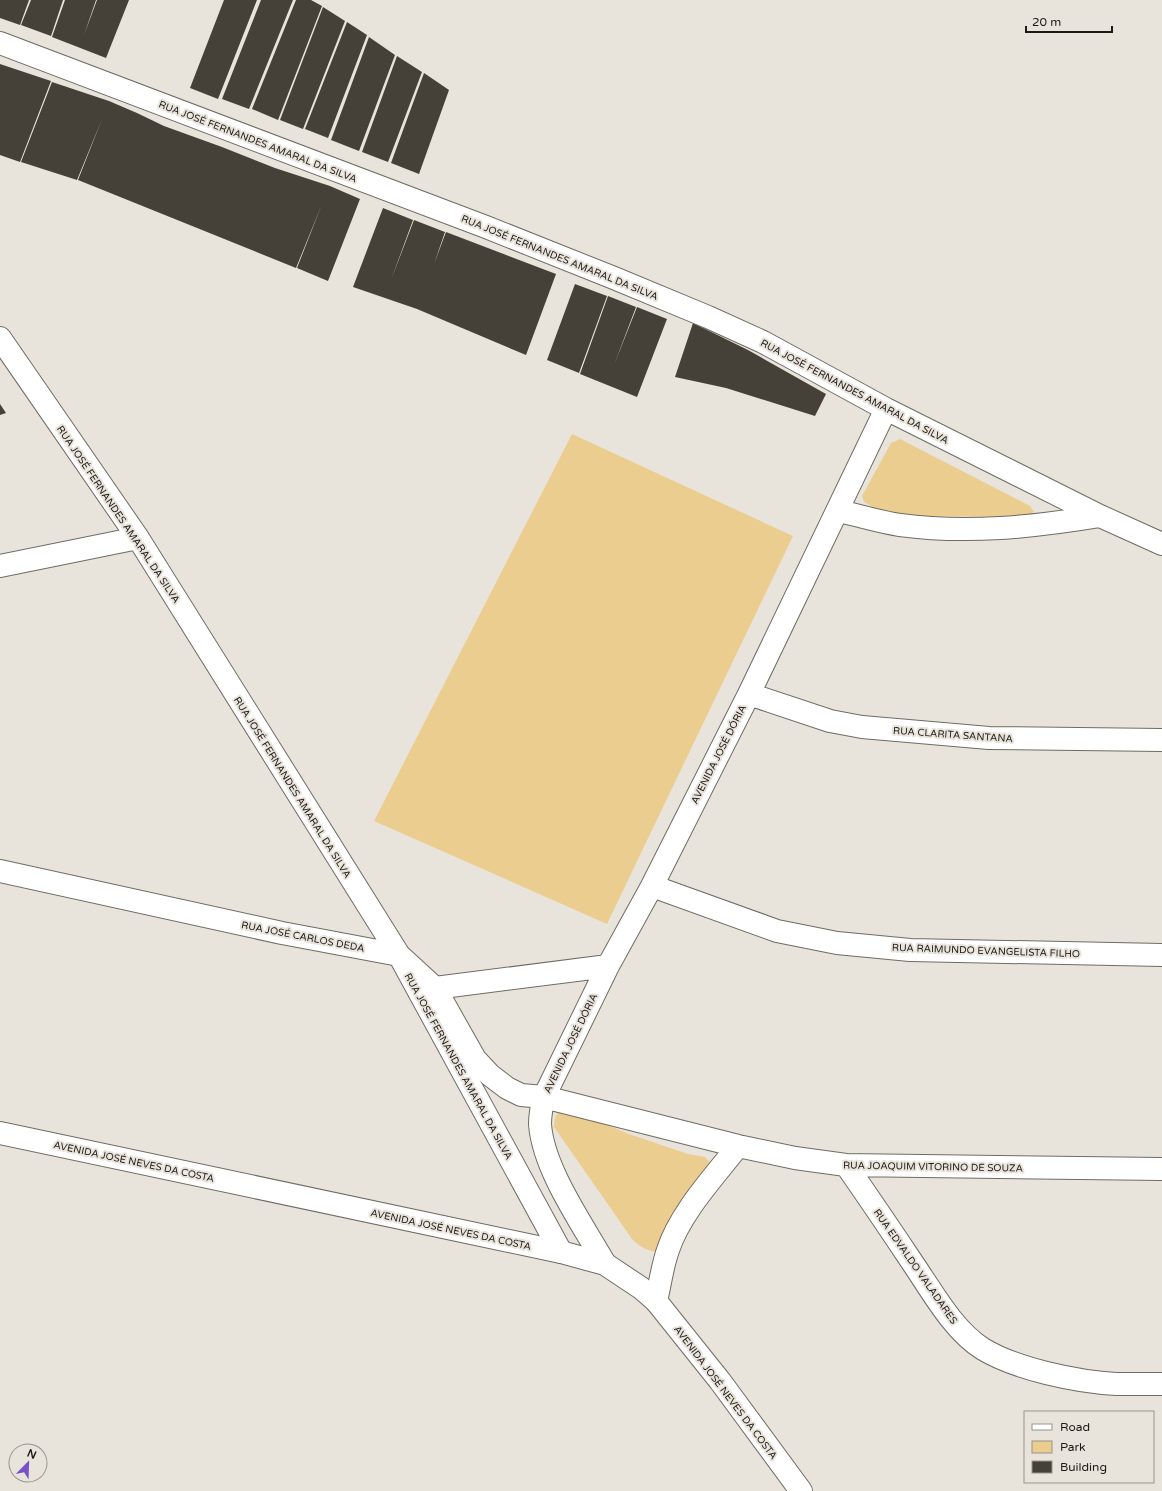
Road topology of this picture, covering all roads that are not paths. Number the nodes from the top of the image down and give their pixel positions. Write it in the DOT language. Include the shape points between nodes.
graph roads {
  1 [pos="0,43"];
  2 [pos="0,338"];
  3 [pos="886,409"];
  4 [pos="838,511"];
  5 [pos="1100,516"];
  6 [pos="138,538"];
  7 [pos="1162,544"];
  8 [pos="0,566"];
  9 [pos="749,694"];
  10 [pos="1162,740"];
  11 [pos="0,871"];
  12 [pos="652,886"];
  13 [pos="399,955"];
  14 [pos="1162,955"];
  15 [pos="608,966"];
  16 [pos="435,988"];
  17 [pos="544,1096"];
  18 [pos="0,1133"];
  19 [pos="738,1146"];
  20 [pos="846,1165"];
  21 [pos="1162,1169"];
  22 [pos="561,1252"];
  23 [pos="606,1264"];
  24 [pos="656,1301"];
  25 [pos="1162,1384"];
  26 [pos="801,1491"];
  1 -- 3 [label="street, RUA JOSÉ FERNANDES AMARAL DA SILVA" via="614,278 763,342"];
  2 -- 6 [label="street, RUA JOSÉ FERNANDES AMARAL DA SILVA"];
  3 -- 4 [label="street, AVENIDA JOSÉ DÓRIA"];
  3 -- 5 [label="street, RUA JOSÉ FERNANDES AMARAL DA SILVA"];
  4 -- 5 [label="street" via="900,524 953,528 1004,528"];
  4 -- 9 [label="street, AVENIDA JOSÉ DÓRIA"];
  5 -- 7 [label="street, RUA JOSÉ FERNANDES AMARAL DA SILVA"];
  6 -- 8 [label="street"];
  6 -- 13 [label="street, RUA JOSÉ FERNANDES AMARAL DA SILVA"];
  9 -- 10 [label="street, RUA CLARITA SANTANA" via="830,720 885,730 989,738"];
  9 -- 12 [label="street, AVENIDA JOSÉ DÓRIA"];
  11 -- 13 [label="street, RUA JOSÉ CARLOS DEDA" via="282,933"];
  12 -- 14 [label="street, RUA RAIMUNDO EVANGELISTA FILHO" via="777,931 837,943 910,950"];
  12 -- 15 [label="street, AVENIDA JOSÉ DÓRIA"];
  13 -- 16 [label="street"];
  13 -- 22 [label="street, RUA JOSÉ FERNANDES AMARAL DA SILVA"];
  15 -- 16 [label="street"];
  15 -- 17 [label="street, AVENIDA JOSÉ DÓRIA"];
  16 -- 17 [label="street" via="475,1059 490,1075 507,1088 522,1095"];
  17 -- 19 [label="street, RUA JOAQUIM VITORINO DE SOUZA"];
  17 -- 23 [label="street, AVENIDA JOSÉ DÓRIA" via="540,1124 553,1172"];
  18 -- 22 [label="street, AVENIDA JOSÉ NEVES DA COSTA"];
  19 -- 20 [label="street, RUA JOAQUIM VITORINO DE SOUZA"];
  19 -- 24 [label="street" via="697,1197 681,1223 668,1250"];
  20 -- 21 [label="street, RUA JOAQUIM VITORINO DE SOUZA"];
  20 -- 25 [label="street, RUA EDVALDO VALADARES" via="943,1307 962,1331 982,1348 1031,1369 1071,1378 1116,1384"];
  22 -- 23 [label="street, AVENIDA JOSÉ NEVES DA COSTA"];
  23 -- 24 [label="street, AVENIDA JOSÉ NEVES DA COSTA"];
  24 -- 26 [label="street, AVENIDA JOSÉ NEVES DA COSTA" via="720,1381"];
}
